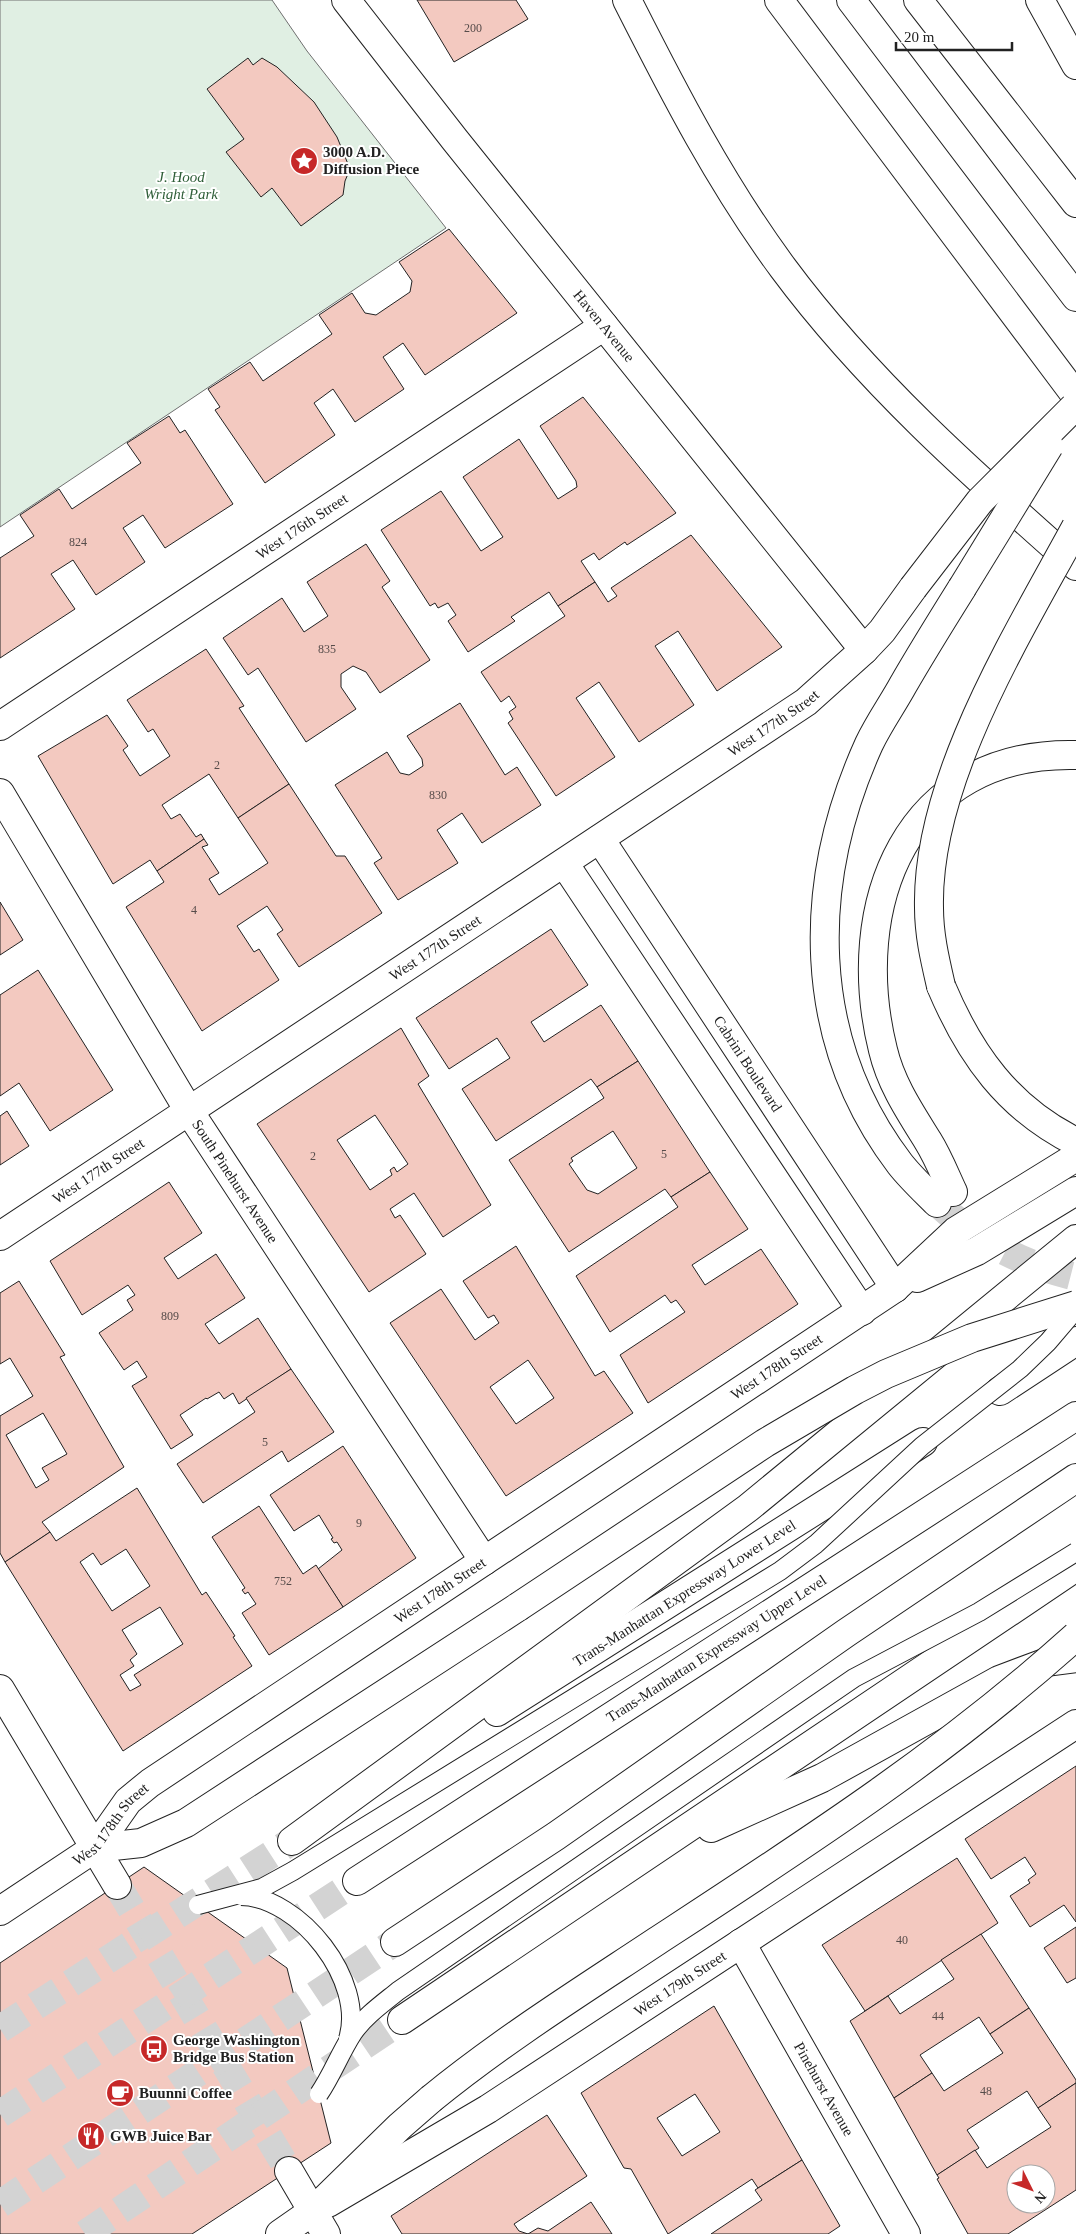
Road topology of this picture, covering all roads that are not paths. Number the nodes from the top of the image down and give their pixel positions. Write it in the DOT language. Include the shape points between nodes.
graph roads {
  1 [pos="346,0"];
  2 [pos="627,0"];
  3 [pos="779,0"];
  4 [pos="851,0"];
  5 [pos="918,0"];
  6 [pos="1040,0"];
  7 [pos="1076,65"];
  8 [pos="1076,203"];
  9 [pos="1076,296"];
  10 [pos="604,326"];
  11 [pos="1075,402"];
  12 [pos="1076,528"];
  13 [pos="1076,566"];
  14 [pos="864,650"];
  15 [pos="0,726"];
  16 [pos="1076,755"];
  17 [pos="0,793"];
  18 [pos="600,839"];
  19 [pos="564,863"];
  20 [pos="189,1111"];
  21 [pos="1076,1142"];
  22 [pos="1076,1156"];
  23 [pos="1076,1191"];
  24 [pos="0,1236"];
  25 [pos="1076,1239"];
  26 [pos="895,1288"];
  27 [pos="1076,1305"];
  28 [pos="1076,1309"];
  29 [pos="862,1310"];
  30 [pos="1076,1340"];
  31 [pos="1076,1416"];
  32 [pos="1076,1478"];
  33 [pos="1076,1552"];
  34 [pos="484,1561"];
  35 [pos="1076,1567"];
  36 [pos="1076,1636"];
  37 [pos="1076,1658"];
  38 [pos="0,1689"];
  39 [pos="1076,1724"];
  40 [pos="95,1848"];
  41 [pos="641,1859"];
  42 [pos="357,1881"];
  43 [pos="118,1885"];
  44 [pos="236,1896"];
  45 [pos="198,1905"];
  46 [pos="0,1911"];
  47 [pos="395,1942"];
  48 [pos="741,1942"];
  49 [pos="402,2020"];
  50 [pos="346,2046"];
  51 [pos="319,2094"];
  52 [pos="289,2171"];
  53 [pos="320,2223"];
  54 [pos="280,2234"];
  55 [pos="906,2234"];
  1 -- 10 [label="main road, Haven Avenue"];
  2 -- 13 [label="main road" via="723,179 805,296 879,382 925,429"];
  3 -- 11 [label="main road"];
  4 -- 9 [label="main road"];
  5 -- 8 [label="main road"];
  6 -- 7 [label="main road"];
  10 -- 14 [label="main road, Haven Avenue"];
  10 -- 15 [label="main road, West 176th Street"];
  11 -- 14 [label="main road, West 177th Street, bridge" via="980,501 882,632"];
  11 -- 16 [label="main road, bridge" via="883,717 854,781 828,874 824,950 827,986 851,1079 871,1121 907,1172 945,1197 928,1141 900,1097 883,1050 873,965 876,922 885,884 902,846 948,792 971,778 1016,760"];
  12 -- 21 [label="main road, bridge" via="996,677 954,774 935,840 929,906 930,930 941,986 968,1041 1003,1089 1044,1124"];
  14 -- 18 [label="main road, West 177th Street" via="806,702"];
  17 -- 20 [label="main road, South Pinehurst Avenue"];
  18 -- 19 [label="main road, West 177th Street"];
  18 -- 26 [label="main road, Cabrini Boulevard"];
  19 -- 20 [label="main road, West 177th Street"];
  19 -- 29 [label="main road"];
  20 -- 24 [label="main road, West 177th Street"];
  20 -- 34 [label="main road, South Pinehurst Avenue"];
  22 -- 26 [label="main road" via="956,1231"];
  23 -- 26 [label="main road" via="977,1251"];
  25 -- 30 [label="main road, Trans-Manhattan Expressway Lower Level" via="748,1508 292,1841 835,1499"];
  26 -- 29 [label="main road, West 178th Street"];
  27 -- 40 [label="main road, bridge" via="941,1350 886,1374 826,1406 757,1448 242,1788 169,1832 133,1844"];
  28 -- 44 [label="lane, bridge" via="1020,1369 922,1446 798,1559 311,1861 262,1888"];
  29 -- 34 [label="main road, West 178th Street"];
  31 -- 42 [label="main road, Trans-Manhattan Expressway Upper Level"];
  32 -- 47 [label="main road" via="846,1633 556,1836"];
  33 -- 50 [label="lane, bridge" via="979,1612 875,1665 835,1690 398,1991 362,2022"];
  34 -- 40 [label="main road, West 178th Street" via="150,1783 128,1801"];
  35 -- 41 [label="main road"];
  36 -- 53 [label="main road, bridge" via="986,1714 890,1786 521,2031 431,2099 400,2126"];
  37 -- 41 [label="main road" via="1048,1662 999,1680 822,1778"];
  38 -- 40 [label="main road"];
  39 -- 48 [label="main road, West 179th Street"];
  40 -- 43 [label="main road"];
  40 -- 46 [label="main road, West 178th Street"];
  41 -- 49 [label="main road"];
  44 -- 45 [label="lane, bridge"];
  44 -- 50 [label="lane, bridge" via="260,1899 281,1908 304,1925 327,1952 344,1981 350,2003 351,2024"];
  48 -- 53 [label="main road, West 179th Street"];
  48 -- 55 [label="main road, Pinehurst Avenue"];
  50 -- 51 [label="lane, bridge"];
  52 -- 53 [label="main road"];
  53 -- 54 [label="main road, West 179th Street"];
}
